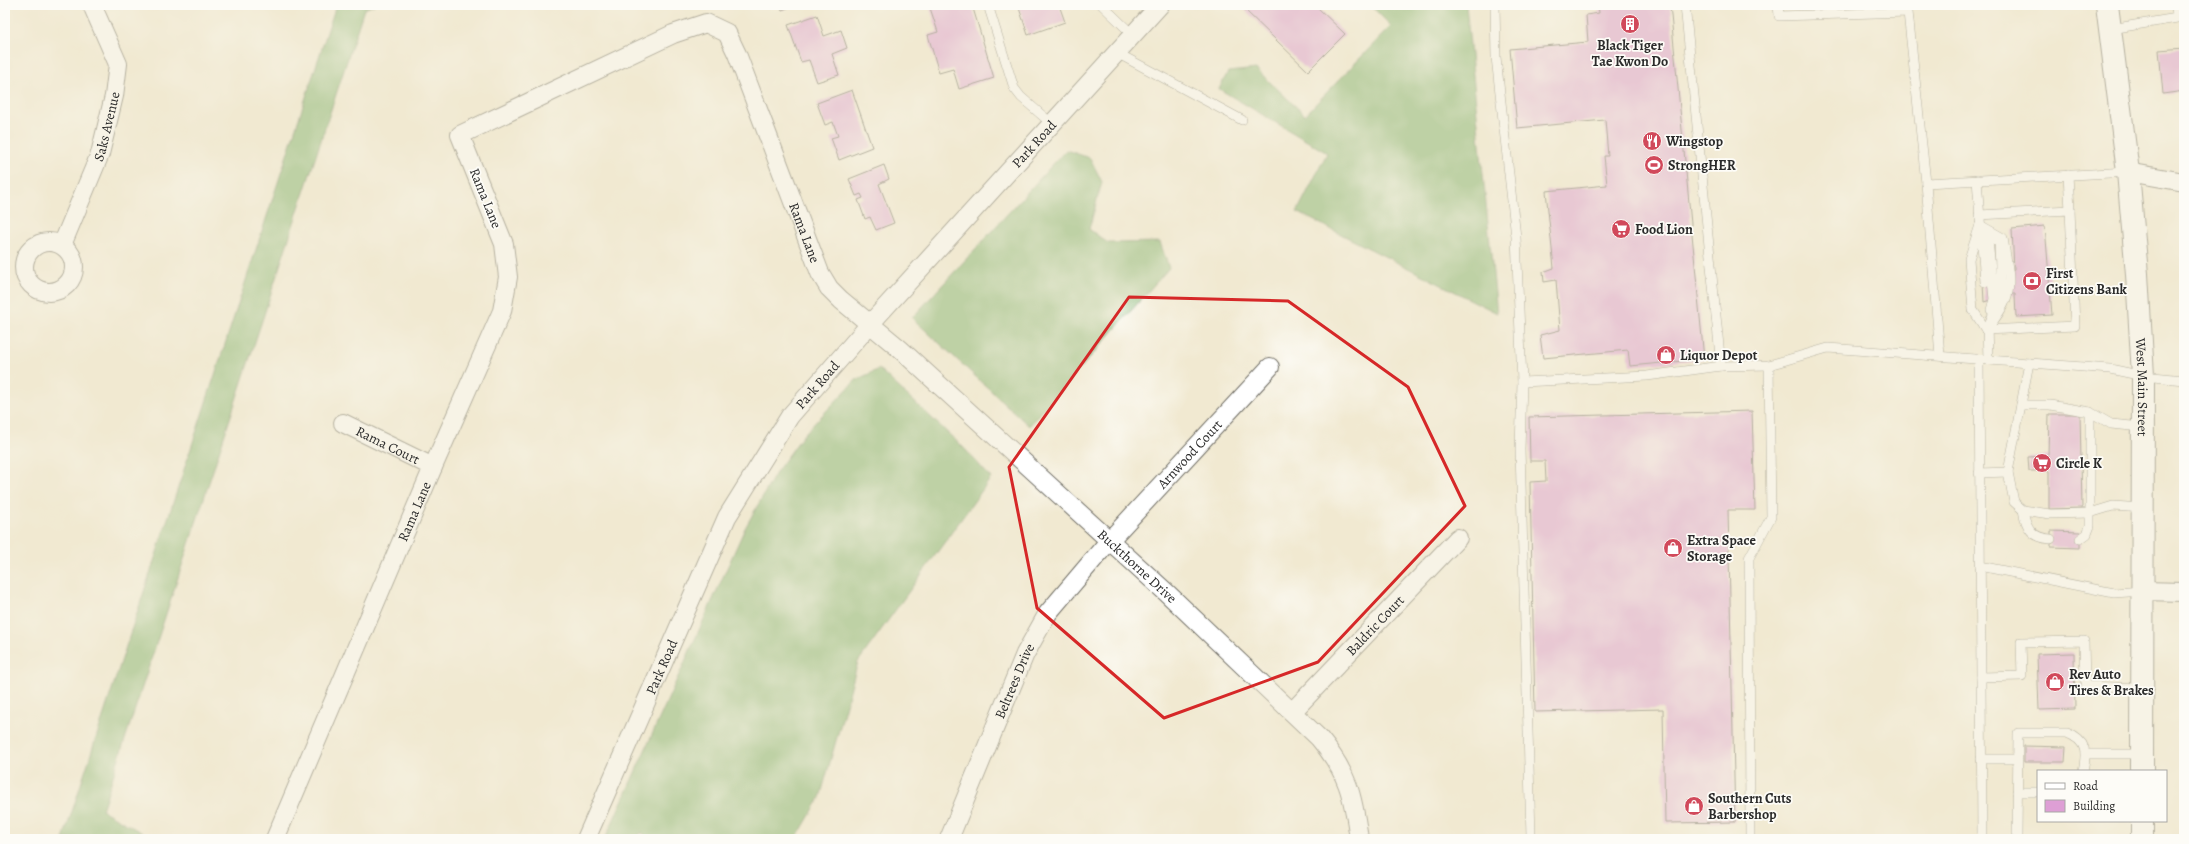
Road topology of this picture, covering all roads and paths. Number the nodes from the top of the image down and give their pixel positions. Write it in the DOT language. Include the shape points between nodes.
graph roads {
  1 [pos="92,5"];
  2 [pos="988,5"];
  3 [pos="1102,5"];
  4 [pos="1160,5"];
  5 [pos="1494,5"];
  6 [pos="1685,5"];
  7 [pos="1778,5"];
  8 [pos="2107,5"];
  9 [pos="2176,5"];
  10 [pos="1908,8"];
  11 [pos="2111,29"];
  12 [pos="1133,34"];
  13 [pos="1117,53"];
  14 [pos="1242,120"];
  15 [pos="1052,124"];
  16 [pos="2128,172"];
  17 [pos="2068,175"];
  18 [pos="1977,180"];
  19 [pos="2184,182"];
  20 [pos="1926,183"];
  21 [pos="2070,210"];
  22 [pos="1979,215"];
  23 [pos="1980,225"];
  24 [pos="62,245"];
  25 [pos="1985,282"];
  26 [pos="1987,301"];
  27 [pos="870,324"];
  28 [pos="1986,330"];
  29 [pos="1940,356"];
  30 [pos="1984,360"];
  31 [pos="2029,363"];
  32 [pos="1769,365"];
  33 [pos="1721,366"];
  34 [pos="1270,367"];
  35 [pos="2143,376"];
  36 [pos="2184,380"];
  37 [pos="1522,382"];
  38 [pos="2021,405"];
  39 [pos="2090,412"];
  40 [pos="343,423"];
  41 [pos="2142,427"];
  42 [pos="433,467"];
  43 [pos="2008,472"];
  44 [pos="1980,473"];
  45 [pos="2142,508"];
  46 [pos="2023,510"];
  47 [pos="2090,513"];
  48 [pos="1458,538"];
  49 [pos="2051,539"];
  50 [pos="2080,539"];
  51 [pos="1109,541"];
  52 [pos="1980,566"];
  53 [pos="2143,591"];
  54 [pos="2184,592"];
  55 [pos="1980,677"];
  56 [pos="2143,688"];
  57 [pos="1292,712"];
  58 [pos="2086,754"];
  59 [pos="1981,759"];
  60 [pos="2018,759"];
  61 [pos="2142,763"];
  62 [pos="2083,770"];
  63 [pos="2017,792"];
  64 [pos="2037,792"];
  65 [pos="2142,822"];
  66 [pos="275,839"];
  67 [pos="586,839"];
  68 [pos="949,839"];
  69 [pos="1359,839"];
  70 [pos="1534,839"];
  71 [pos="1750,839"];
  72 [pos="1982,839"];
  73 [pos="2017,839"];
  74 [pos="2142,839"];
  1 -- 24 [label="street, Saks Avenue" via="118,64 114,96 100,154"];
  2 -- 15 [label="lane" via="1014,88"];
  3 -- 12 [label="lane"];
  4 -- 12 [label="street, Park Road"];
  5 -- 37 [label="lane" via="1496,57 1516,237"];
  6 -- 33 [label="lane"];
  7 -- 10 [label="lane" via="1779,16"];
  8 -- 11 [label="main road, West Main Street"];
  9 -- 11 [label="lane" via="2177,18"];
  10 -- 20 [label="lane"];
  11 -- 16 [label="main road, West Main Street"];
  12 -- 13 [label="street, Park Road"];
  13 -- 14 [label="lane"];
  13 -- 15 [label="street, Park Road"];
  15 -- 27 [label="street, Park Road"];
  16 -- 17 [label="lane"];
  16 -- 19 [label="street"];
  16 -- 35 [label="main road, West Main Street" via="2138,274"];
  17 -- 18 [label="lane"];
  17 -- 21 [label="lane"];
  18 -- 20 [label="lane"];
  18 -- 22 [label="lane"];
  20 -- 29 [label="lane"];
  21 -- 22 [label="lane"];
  21 -- 28 [label="lane" via="2075,326"];
  22 -- 23 [label="lane"];
  23 -- 25 [label="lane"];
  23 -- 28 [label="lane" via="1988,240 1994,299"];
  23 -- 28 [label="lane" via="1969,258 1973,310"];
  23 -- 28 [label="lane" via="2003,238 2010,294 2002,312"];
  26 -- 28 [label="lane"];
  27 -- 42 [label="street, Rama Lane" via="829,288 820,274 727,33 706,23 693,27 673,34 460,135 504,244 508,277 502,311"];
  27 -- 51 [label="street, Buckthorne Drive"];
  27 -- 67 [label="street, Park Road" via="790,416 727,517"];
  28 -- 30 [label="lane"];
  29 -- 30 [label="lane"];
  29 -- 32 [label="lane" via="1828,348"];
  30 -- 31 [label="lane"];
  30 -- 44 [label="lane"];
  31 -- 35 [label="lane" via="2110,369"];
  31 -- 38 [label="lane"];
  32 -- 33 [label="lane"];
  32 -- 71 [label="lane" via="1770,517 1749,558"];
  33 -- 37 [label="lane" via="1647,376"];
  34 -- 51 [label="street, Arnwood Court"];
  35 -- 36 [label="lane"];
  35 -- 41 [label="main road, West Main Street"];
  37 -- 70 [label="lane" via="1520,449 1531,836"];
  38 -- 39 [label="lane" via="2050,405"];
  38 -- 43 [label="lane"];
  39 -- 41 [label="lane" via="2111,424"];
  39 -- 47 [label="lane"];
  40 -- 42 [label="street, Rama Court"];
  41 -- 45 [label="main road, West Main Street"];
  42 -- 66 [label="street, Rama Lane"];
  43 -- 44 [label="lane"];
  43 -- 46 [label="lane" via="2014,502"];
  44 -- 52 [label="lane"];
  45 -- 47 [label="lane" via="2113,506"];
  45 -- 53 [label="main road, West Main Street"];
  46 -- 47 [label="lane" via="2050,514"];
  46 -- 49 [label="lane" via="2031,534 2041,539"];
  47 -- 50 [label="lane" via="2087,534"];
  48 -- 57 [label="street, Baldric Court"];
  51 -- 57 [label="street, Buckthorne Drive"];
  51 -- 68 [label="street, Beltrees Drive" via="1048,613 1033,639"];
  52 -- 53 [label="lane" via="2114,593"];
  52 -- 55 [label="lane"];
  53 -- 54 [label="street"];
  53 -- 56 [label="main road, West Main Street"];
  55 -- 56 [label="lane" via="2022,676 2021,642 2084,641 2085,686"];
  55 -- 59 [label="lane"];
  56 -- 61 [label="main road, West Main Street"];
  57 -- 69 [label="street, Buckthorne Drive" via="1331,753 1350,788"];
  58 -- 60 [label="lane" via="2085,746 2067,733 2018,733"];
  58 -- 61 [label="lane"];
  58 -- 62 [label="lane"];
  59 -- 60 [label="lane"];
  59 -- 72 [label="lane"];
  60 -- 63 [label="lane"];
  63 -- 64 [label="lane"];
  63 -- 73 [label="lane"];
  65 -- 74 [label="main road"];
}
